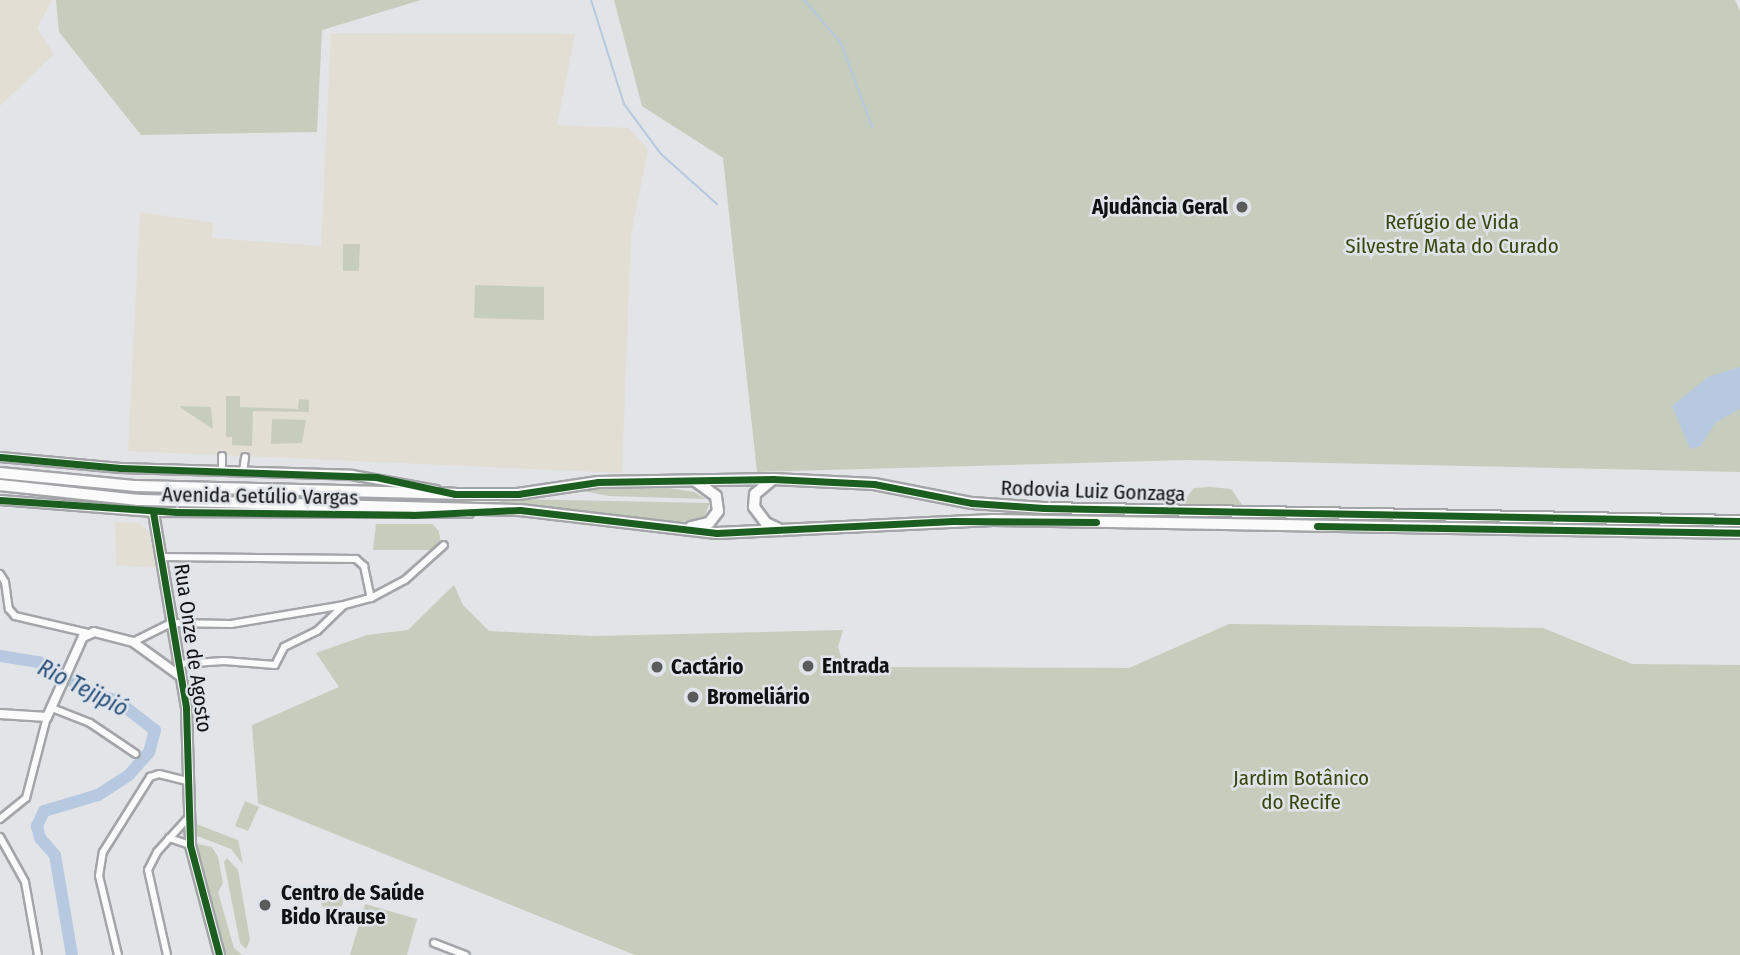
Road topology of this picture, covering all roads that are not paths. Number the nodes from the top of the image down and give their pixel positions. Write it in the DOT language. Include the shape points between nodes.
graph roads {
  1 [pos="222,456"];
  2 [pos="0,457"];
  3 [pos="244,457"];
  4 [pos="222,471"];
  5 [pos="243,472"];
  6 [pos="0,473"];
  7 [pos="689,479"];
  8 [pos="773,479"];
  9 [pos="0,485"];
  10 [pos="449,494"];
  11 [pos="0,500"];
  12 [pos="520,510"];
  13 [pos="153,512"];
  14 [pos="1740,521"];
  15 [pos="682,529"];
  16 [pos="784,531"];
  17 [pos="1740,533"];
  18 [pos="444,545"];
  19 [pos="162,557"];
  20 [pos="0,574"];
  21 [pos="371,598"];
  22 [pos="344,605"];
  23 [pos="9,609"];
  24 [pos="0,610"];
  25 [pos="171,623"];
  26 [pos="88,633"];
  27 [pos="133,642"];
  28 [pos="178,664"];
  29 [pos="180,676"];
  30 [pos="50,713"];
  31 [pos="0,714"];
  32 [pos="136,754"];
  33 [pos="190,782"];
  34 [pos="189,817"];
  35 [pos="0,819"];
  36 [pos="0,837"];
  37 [pos="169,838"];
  38 [pos="190,845"];
  39 [pos="434,943"];
  40 [pos="38,955"];
  41 [pos="118,955"];
  42 [pos="167,955"];
  43 [pos="219,955"];
  44 [pos="466,955"];
  1 -- 4 [label="street"];
  2 -- 4 [label="street, Avenida Getúlio Vargas"];
  3 -- 5 [label="street"];
  4 -- 5 [label="street, Avenida Getúlio Vargas"];
  5 -- 10 [label="street, Avenida Getúlio Vargas" via="376,477"];
  6 -- 10 [label="highway, Rodovia Luiz Gonzaga" via="135,486"];
  7 -- 8 [label="highway, Rodovia Luiz Gonzaga"];
  7 -- 10 [label="highway, Rodovia Luiz Gonzaga" via="598,482 518,494"];
  7 -- 15 [label="highway" via="716,496 718,511 709,523"];
  8 -- 14 [label="highway, Rodovia Luiz Gonzaga" via="874,484 972,503 1044,508"];
  8 -- 16 [label="highway" via="755,494 754,507 766,523"];
  9 -- 12 [label="highway, Rodovia Luiz Gonzaga" via="138,500"];
  11 -- 13 [label="street, Avenida Getúlio Vargas"];
  12 -- 13 [label="street, Avenida Getúlio Vargas" via="412,515"];
  12 -- 15 [label="highway, Rodovia Luiz Gonzaga"];
  13 -- 19 [label="main road, Rua Onze de Agosto"];
  15 -- 16 [label="highway, Rodovia Luiz Gonzaga"];
  16 -- 17 [label="highway, Rodovia Luiz Gonzaga" via="1007,520"];
  18 -- 21 [label="street" via="405,580"];
  19 -- 21 [label="street" via="360,560"];
  19 -- 25 [label="main road, Rua Onze de Agosto"];
  20 -- 23 [label="street"];
  21 -- 22 [label="street"];
  22 -- 25 [label="street" via="231,624"];
  22 -- 28 [label="street" via="317,631 284,647 275,665"];
  23 -- 24 [label="street"];
  23 -- 26 [label="street" via="29,621"];
  25 -- 27 [label="street"];
  25 -- 28 [label="main road, Rua Onze de Agosto"];
  26 -- 27 [label="street"];
  26 -- 30 [label="street"];
  27 -- 29 [label="street"];
  28 -- 29 [label="main road, Rua Onze de Agosto"];
  29 -- 33 [label="main road, Rua Onze de Agosto"];
  30 -- 31 [label="street"];
  30 -- 32 [label="street" via="90,723"];
  30 -- 35 [label="street" via="26,798"];
  33 -- 34 [label="main road, Rua Onze de Agosto"];
  33 -- 41 [label="street" via="150,776 110,838 100,864"];
  34 -- 37 [label="street"];
  34 -- 38 [label="main road, Rua Onze de Agosto"];
  36 -- 40 [label="street" via="26,882"];
  37 -- 38 [label="street"];
  37 -- 42 [label="street" via="153,857 148,877"];
  38 -- 43 [label="main road, Rua Onze de Agosto"];
  39 -- 44 [label="street"];
}
